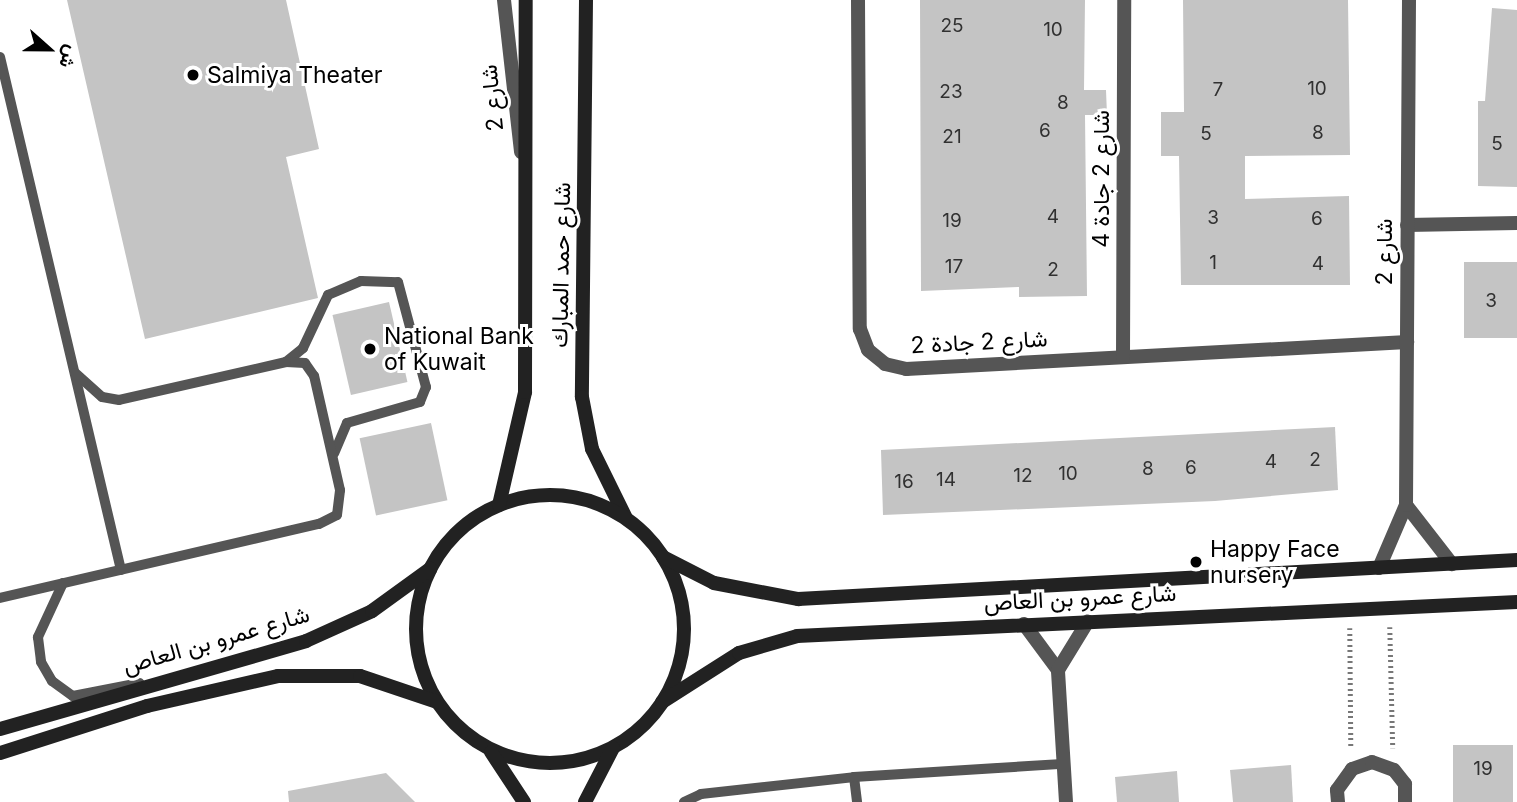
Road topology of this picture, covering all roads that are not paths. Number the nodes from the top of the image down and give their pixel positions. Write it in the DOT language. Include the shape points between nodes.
graph roads {
  1 [pos="504,0"];
  2 [pos="526,0"];
  3 [pos="586,0"];
  4 [pos="858,0"];
  5 [pos="1124,0"];
  6 [pos="1409,0"];
  7 [pos="0,57"];
  8 [pos="525,192"];
  9 [pos="1517,223"];
  10 [pos="1407,225"];
  11 [pos="1407,342"];
  12 [pos="1123,357"];
  13 [pos="286,362"];
  14 [pos="75,373"];
  15 [pos="333,459"];
  16 [pos="499,505"];
  17 [pos="1406,505"];
  18 [pos="628,520"];
  19 [pos="663,557"];
  20 [pos="1517,560"];
  21 [pos="1452,564"];
  22 [pos="432,568"];
  23 [pos="1379,568"];
  24 [pos="121,570"];
  25 [pos="63,583"];
  26 [pos="0,598"];
  27 [pos="1517,602"];
  28 [pos="1088,621"];
  29 [pos="1024,624"];
  30 [pos="1058,670"];
  31 [pos="155,680"];
  32 [pos="437,702"];
  33 [pos="662,702"];
  34 [pos="0,729"];
  35 [pos="488,748"];
  36 [pos="613,748"];
  37 [pos="0,753"];
  38 [pos="1063,764"];
  39 [pos="854,777"];
  40 [pos="524,802"];
  41 [pos="585,802"];
  42 [pos="684,802"];
  43 [pos="857,802"];
  44 [pos="1066,802"];
  45 [pos="1338,802"];
  46 [pos="1405,802"];
  1 -- 8 [label="street, شارع 2"];
  2 -- 8 [label="main road, شارع حمد المبارك"];
  3 -- 18 [label="main road, شارع حمد المبارك" via="582,397 592,449"];
  4 -- 12 [label="street, شارع 2 جادة 2" via="860,329 868,350 885,364 906,369"];
  5 -- 12 [label="street, شارع 2 جادة 4"];
  6 -- 10 [label="street, شارع 2"];
  7 -- 14 [label="lane"];
  8 -- 16 [label="main road, شارع حمد المبارك" via="525,393"];
  9 -- 10 [label="street"];
  10 -- 11 [label="street, شارع 2"];
  11 -- 12 [label="street, شارع 2 جادة 2"];
  11 -- 17 [label="street, شارع 2"];
  13 -- 14 [label="lane" via="119,400 102,397"];
  13 -- 15 [label="lane" via="306,363 314,376"];
  13 -- 15 [label="lane" via="303,348 328,295 361,281 398,282 426,387 420,402 348,423"];
  14 -- 24 [label="lane"];
  15 -- 24 [label="lane" via="340,490 337,515 319,524"];
  16 -- 18 [label="main road" via="566,496"];
  16 -- 22 [label="main road" via="460,531"];
  17 -- 21 [label="street"];
  17 -- 23 [label="street, شارع 2"];
  18 -- 19 [label="main road"];
  19 -- 23 [label="main road, شارع عمرو بن العاص" via="714,583 797,598"];
  19 -- 33 [label="main road" via="680,597 683,641"];
  20 -- 21 [label="main road, شارع عمرو بن العاص"];
  21 -- 23 [label="main road, شارع عمرو بن العاص"];
  22 -- 31 [label="main road, شارع عمرو بن العاص" via="340,627"];
  22 -- 32 [label="main road" via="418,612 417,636"];
  24 -- 25 [label="lane"];
  25 -- 26 [label="lane"];
  25 -- 31 [label="lane" via="38,637 41,662 52,681 73,695"];
  27 -- 28 [label="main road, شارع عمرو بن العاص"];
  28 -- 29 [label="main road, شارع عمرو بن العاص"];
  28 -- 30 [label="street"];
  29 -- 30 [label="street"];
  29 -- 33 [label="main road, شارع عمرو بن العاص" via="797,636 739,653"];
  30 -- 38 [label="street"];
  31 -- 34 [label="main road, شارع عمرو بن العاص"];
  32 -- 35 [label="main road" via="452,721"];
  32 -- 37 [label="main road, شارع عمرو بن العاص" via="360,676 292,674 147,706"];
  33 -- 36 [label="main road, شارع عمرو بن العاص"];
  35 -- 36 [label="main road" via="551,763"];
  35 -- 40 [label="main road"];
  36 -- 41 [label="main road"];
  38 -- 39 [label="lane"];
  38 -- 44 [label="street"];
  39 -- 42 [label="lane" via="701,794"];
  39 -- 43 [label="lane"];
  45 -- 46 [label="street" via="1337,790 1352,769 1372,762 1394,770 1405,784"];
}
